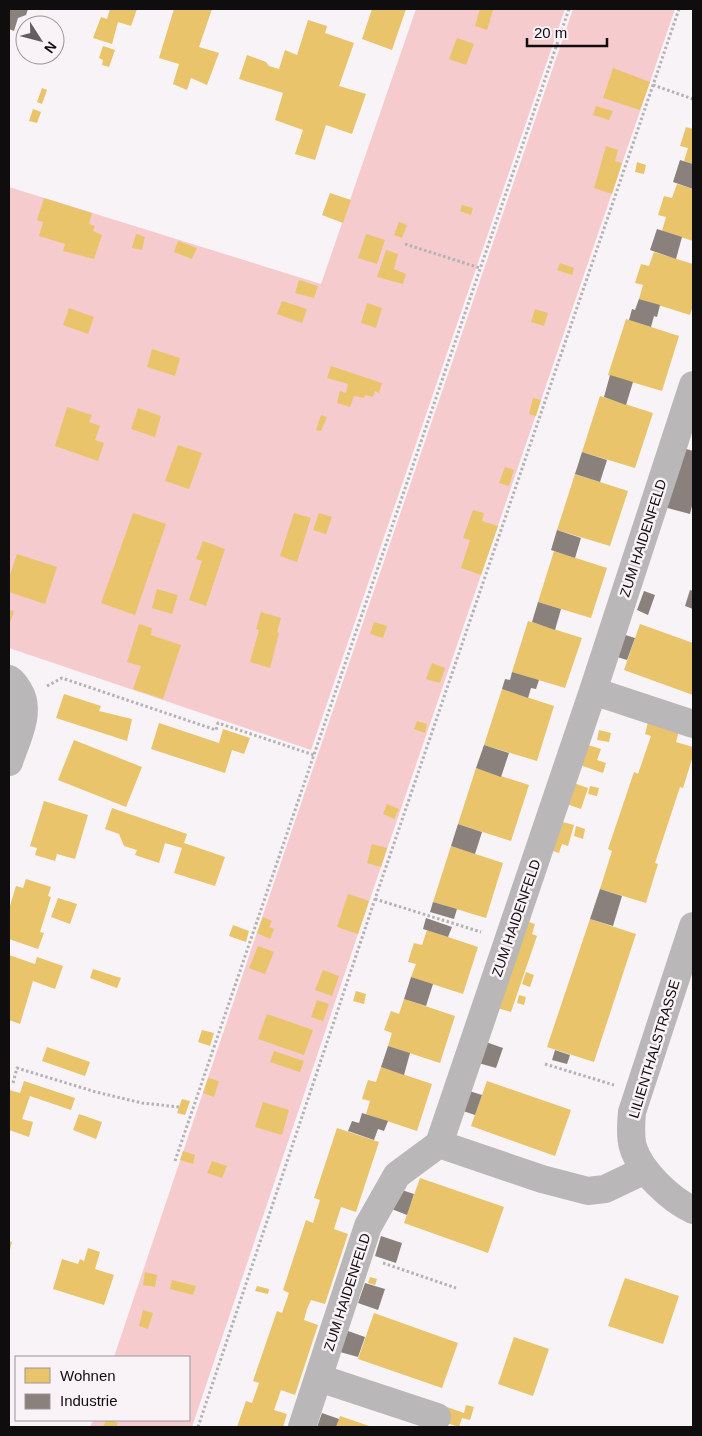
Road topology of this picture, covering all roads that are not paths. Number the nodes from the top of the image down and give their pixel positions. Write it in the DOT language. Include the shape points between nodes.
graph roads {
  1 [pos="693,386"];
  2 [pos="16,689"];
  3 [pos="593,691"];
  4 [pos="693,724"];
  5 [pos="9,762"];
  6 [pos="693,926"];
  7 [pos="439,1144"];
  8 [pos="645,1170"];
  9 [pos="693,1210"];
  10 [pos="319,1378"];
  11 [pos="437,1417"];
  12 [pos="302,1427"];
  1 -- 3 [label="street, ZUM HAIDENFELD"];
  2 -- 5 [label="street" via="24,718"];
  3 -- 4 [label="street"];
  3 -- 7 [label="street, ZUM HAIDENFELD"];
  6 -- 8 [label="street, LILIENTHALSTRASSE" via="632,1112 633,1148"];
  7 -- 8 [label="street" via="588,1191 606,1189"];
  7 -- 10 [label="street, ZUM HAIDENFELD" via="396,1175 368,1226"];
  8 -- 9 [label="street, LILIENTHALSTRASSE" via="665,1192"];
  10 -- 11 [label="street"];
  10 -- 12 [label="street, ZUM HAIDENFELD"];
}
